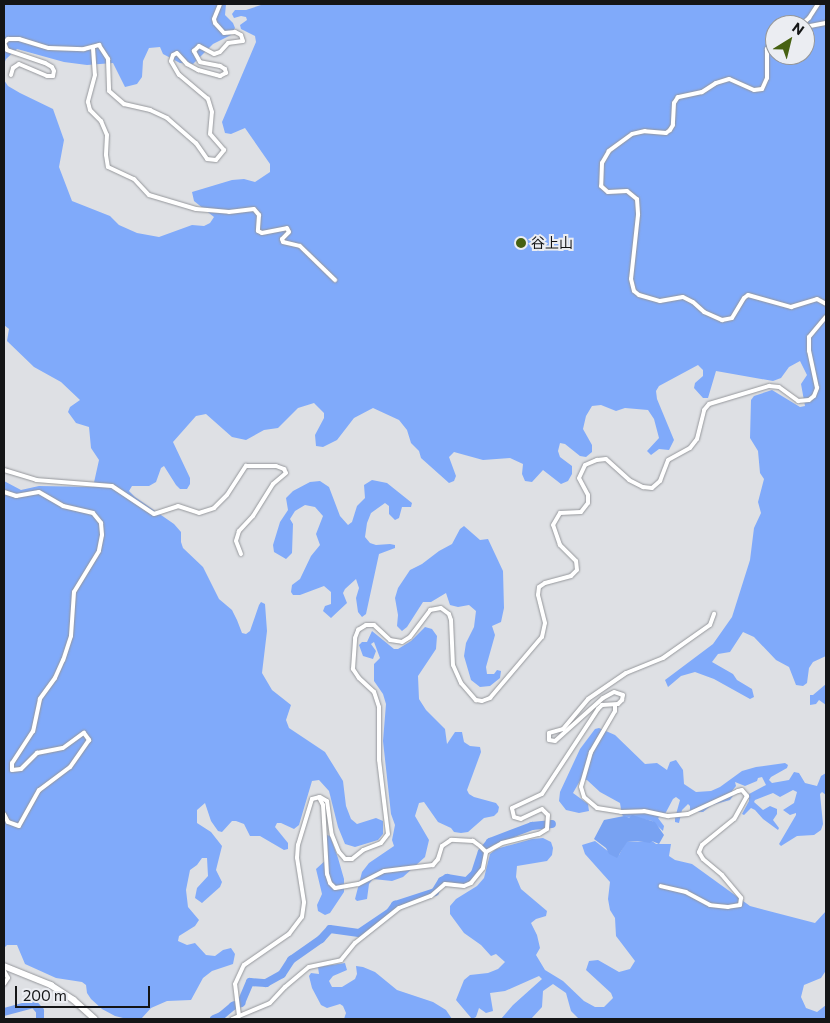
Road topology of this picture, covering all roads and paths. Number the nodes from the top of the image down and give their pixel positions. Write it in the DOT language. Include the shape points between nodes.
graph roads {
  1 [pos="220,4"];
  2 [pos="818,4"];
  3 [pos="811,15"];
  4 [pos="93,48"];
  5 [pos="767,65"];
  6 [pos="11,75"];
  7 [pos="335,280"];
  8 [pos="826,304"];
  9 [pos="826,317"];
  10 [pos="4,470"];
  11 [pos="4,492"];
  12 [pos="241,554"];
  13 [pos="714,614"];
  14 [pos="615,705"];
  15 [pos="319,797"];
  16 [pos="4,814"];
  17 [pos="486,852"];
  18 [pos="661,886"];
  19 [pos="4,966"];
  20 [pos="4,971"];
  21 [pos="4,984"];
  22 [pos="239,1016"];
  23 [pos="95,1019"];
  24 [pos="232,1019"];
  1 -- 4 [label="street" via="215,23 224,33 241,35 243,41 228,44 214,54 197,46 194,51 200,62 220,66 226,73 220,76 191,67 177,53 172,55 171,61 179,75 208,99 212,112 210,134 224,150 216,160 207,159 196,143 167,118 118,100 107,87 108,63 104,51 99,45"];
  2 -- 3 [label="street"];
  4 -- 6 [label="street" via="48,48 8,38 4,43 7,50 44,63 54,71 51,77 19,64"];
  4 -- 7 [label="street" via="95,75 88,102 107,135 108,167 134,179 149,195 196,209 229,212 254,209 259,215 258,231 287,228 290,232 282,239 283,242 300,246"];
  5 -- 8 [label="street" via="767,78 762,89 754,90 729,79 702,92 678,97 670,130 666,133 645,131 632,134 609,151 602,164 601,186 608,192 627,190 637,198 631,279 634,291 639,294 660,301 683,297 722,320 732,318 744,298 752,294 791,307 817,299"];
  9 -- 15 [label="street" via="809,337 817,388 809,400 798,401 770,386 709,404 704,410 697,439 690,448 668,460 660,480 652,488 629,480 606,459 584,465 580,478 588,503 581,512 560,513 553,525 560,545 576,561 577,570 572,576 540,587 538,595 545,623 542,637 490,698 476,700 461,683 453,665 451,620 441,608 430,610 410,638 402,642 390,640 374,626 361,627 356,633 352,664 358,678 374,692 380,707 379,760 389,829 385,840 352,859 344,859 332,835 327,802"];
  10 -- 12 [label="street" via="36,480 112,486 154,514 178,506 199,513 214,508 246,466 284,469 286,474 273,484 253,516 239,531 236,541"];
  11 -- 16 [label="street" via="16,496 39,492 63,506 93,513 101,523 102,535 99,551 74,592 71,636 63,660 44,692 33,731 12,763 12,770 21,769 37,753 64,748 84,733 88,740 70,767 39,790 19,826 8,822"];
  13 -- 14 [label="street" via="710,625 663,658 626,673 588,700 563,729 549,732 549,740 555,741 603,698 619,692 623,697"];
  14 -- 17 [label="street" via="600,706 542,794 512,808 514,817 521,820 542,809 548,815 547,829"];
  14 -- 18 [label="street" via="615,711 591,752 581,787 584,797 597,808 668,816 688,814 738,791 742,790 747,796 734,818 702,845 699,852 741,898 740,905 710,905 686,892"];
  15 -- 17 [label="street" via="323,805 327,874 335,888 358,884 384,871 433,865 442,846 451,840 473,841"];
  15 -- 22 [label="street" via="310,802 298,844 304,902 302,917 288,934 244,965 235,984"];
  17 -- 22 [label="street" via="483,868 471,883 464,886 446,884 431,896 404,906 355,943 341,960 309,967 270,1003"];
  19 -- 23 [label="main road" via="52,985"];
  20 -- 21 [label="street" via="8,978"];
  22 -- 24 [label="street"];
}
